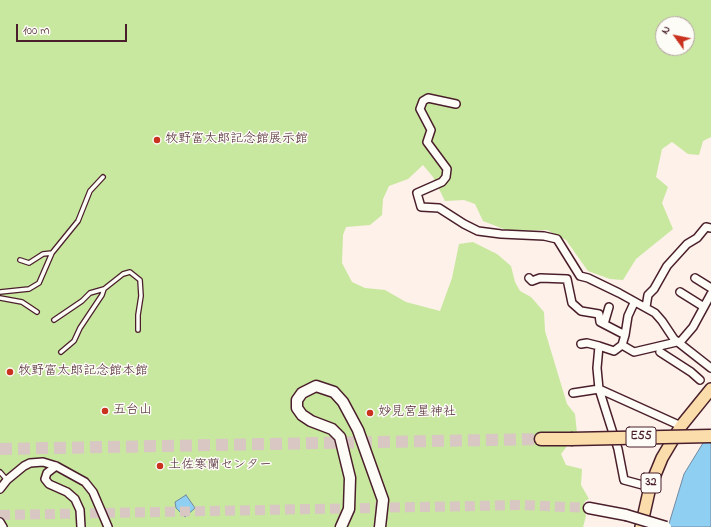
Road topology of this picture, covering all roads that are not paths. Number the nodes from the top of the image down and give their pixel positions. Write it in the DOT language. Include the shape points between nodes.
graph roads {
  1 [pos="456,104"];
  2 [pos="103,177"];
  3 [pos="711,228"];
  4 [pos="52,254"];
  5 [pos="20,260"];
  6 [pos="528,278"];
  7 [pos="694,278"];
  8 [pos="711,288"];
  9 [pos="104,289"];
  10 [pos="0,292"];
  11 [pos="680,292"];
  12 [pos="711,294"];
  13 [pos="0,298"];
  14 [pos="634,303"];
  15 [pos="609,307"];
  16 [pos="646,307"];
  17 [pos="704,307"];
  18 [pos="37,312"];
  19 [pos="54,320"];
  20 [pos="604,324"];
  21 [pos="138,330"];
  22 [pos="625,335"];
  23 [pos="677,342"];
  24 [pos="582,344"];
  25 [pos="622,345"];
  26 [pos="599,346"];
  27 [pos="61,352"];
  28 [pos="660,352"];
  29 [pos="711,368"];
  30 [pos="700,380"];
  31 [pos="599,389"];
  32 [pos="711,389"];
  33 [pos="574,393"];
  34 [pos="681,426"];
  35 [pos="711,436"];
  36 [pos="541,439"];
  37 [pos="56,466"];
  38 [pos="0,472"];
  39 [pos="7,480"];
  40 [pos="650,487"];
  41 [pos="0,489"];
  42 [pos="589,508"];
  43 [pos="0,522"];
  44 [pos="3,527"];
  45 [pos="81,527"];
  46 [pos="108,527"];
  47 [pos="342,527"];
  48 [pos="380,527"];
  49 [pos="641,527"];
  50 [pos="666,527"];
  1 -- 14 [label="street" via="428,98 423,101 420,109 431,130 427,142 447,169 442,182 418,193 421,207 439,208 478,231 553,237 565,250 580,276 619,293"];
  2 -- 4 [label="lane" via="90,191 75,226"];
  3 -- 16 [label="street" via="706,227 667,266 654,290 648,295"];
  4 -- 5 [label="lane" via="43,254 29,263"];
  4 -- 10 [label="lane" via="37,285 29,289"];
  6 -- 20 [label="street" via="532,281 540,278 567,280 572,303 581,311 599,314 599,321"];
  7 -- 8 [label="street"];
  9 -- 19 [label="lane" via="90,293"];
  9 -- 21 [label="lane" via="123,274 130,272 140,280"];
  9 -- 27 [label="lane" via="74,342"];
  11 -- 17 [label="street"];
  12 -- 17 [label="street"];
  13 -- 18 [label="lane" via="22,302"];
  14 -- 16 [label="street"];
  14 -- 22 [label="street" via="628,316"];
  15 -- 20 [label="street"];
  16 -- 23 [label="street" via="662,321"];
  17 -- 23 [label="street" via="693,327 681,341"];
  20 -- 22 [label="street"];
  22 -- 25 [label="street"];
  23 -- 25 [label="street" via="634,352"];
  23 -- 29 [label="street"];
  24 -- 26 [label="street"];
  25 -- 26 [label="street" via="614,351"];
  26 -- 31 [label="street"];
  28 -- 30 [label="street"];
  31 -- 33 [label="street"];
  31 -- 34 [label="street"];
  31 -- 40 [label="street" via="618,449 624,480"];
  32 -- 34 [label="main road, 32"];
  34 -- 40 [label="main road, 32" via="662,458"];
  35 -- 36 [label="highway, E55, bridge"];
  37 -- 39 [label="street" via="43,462 30,463"];
  37 -- 45 [label="street" via="47,473 45,479 48,484 76,499 80,510"];
  37 -- 46 [label="street" via="85,482 93,492"];
  38 -- 39 [label="lane"];
  39 -- 41 [label="street"];
  40 -- 49 [label="main road, 32"];
  42 -- 50 [label="main road, bridge" via="626,515"];
  43 -- 44 [label="street"];
  47 -- 48 [label="main road" via="349,509 350,478 340,437 332,430 306,418 297,408 297,400 302,392 316,386 334,392 343,402 358,430 383,500"];
}
